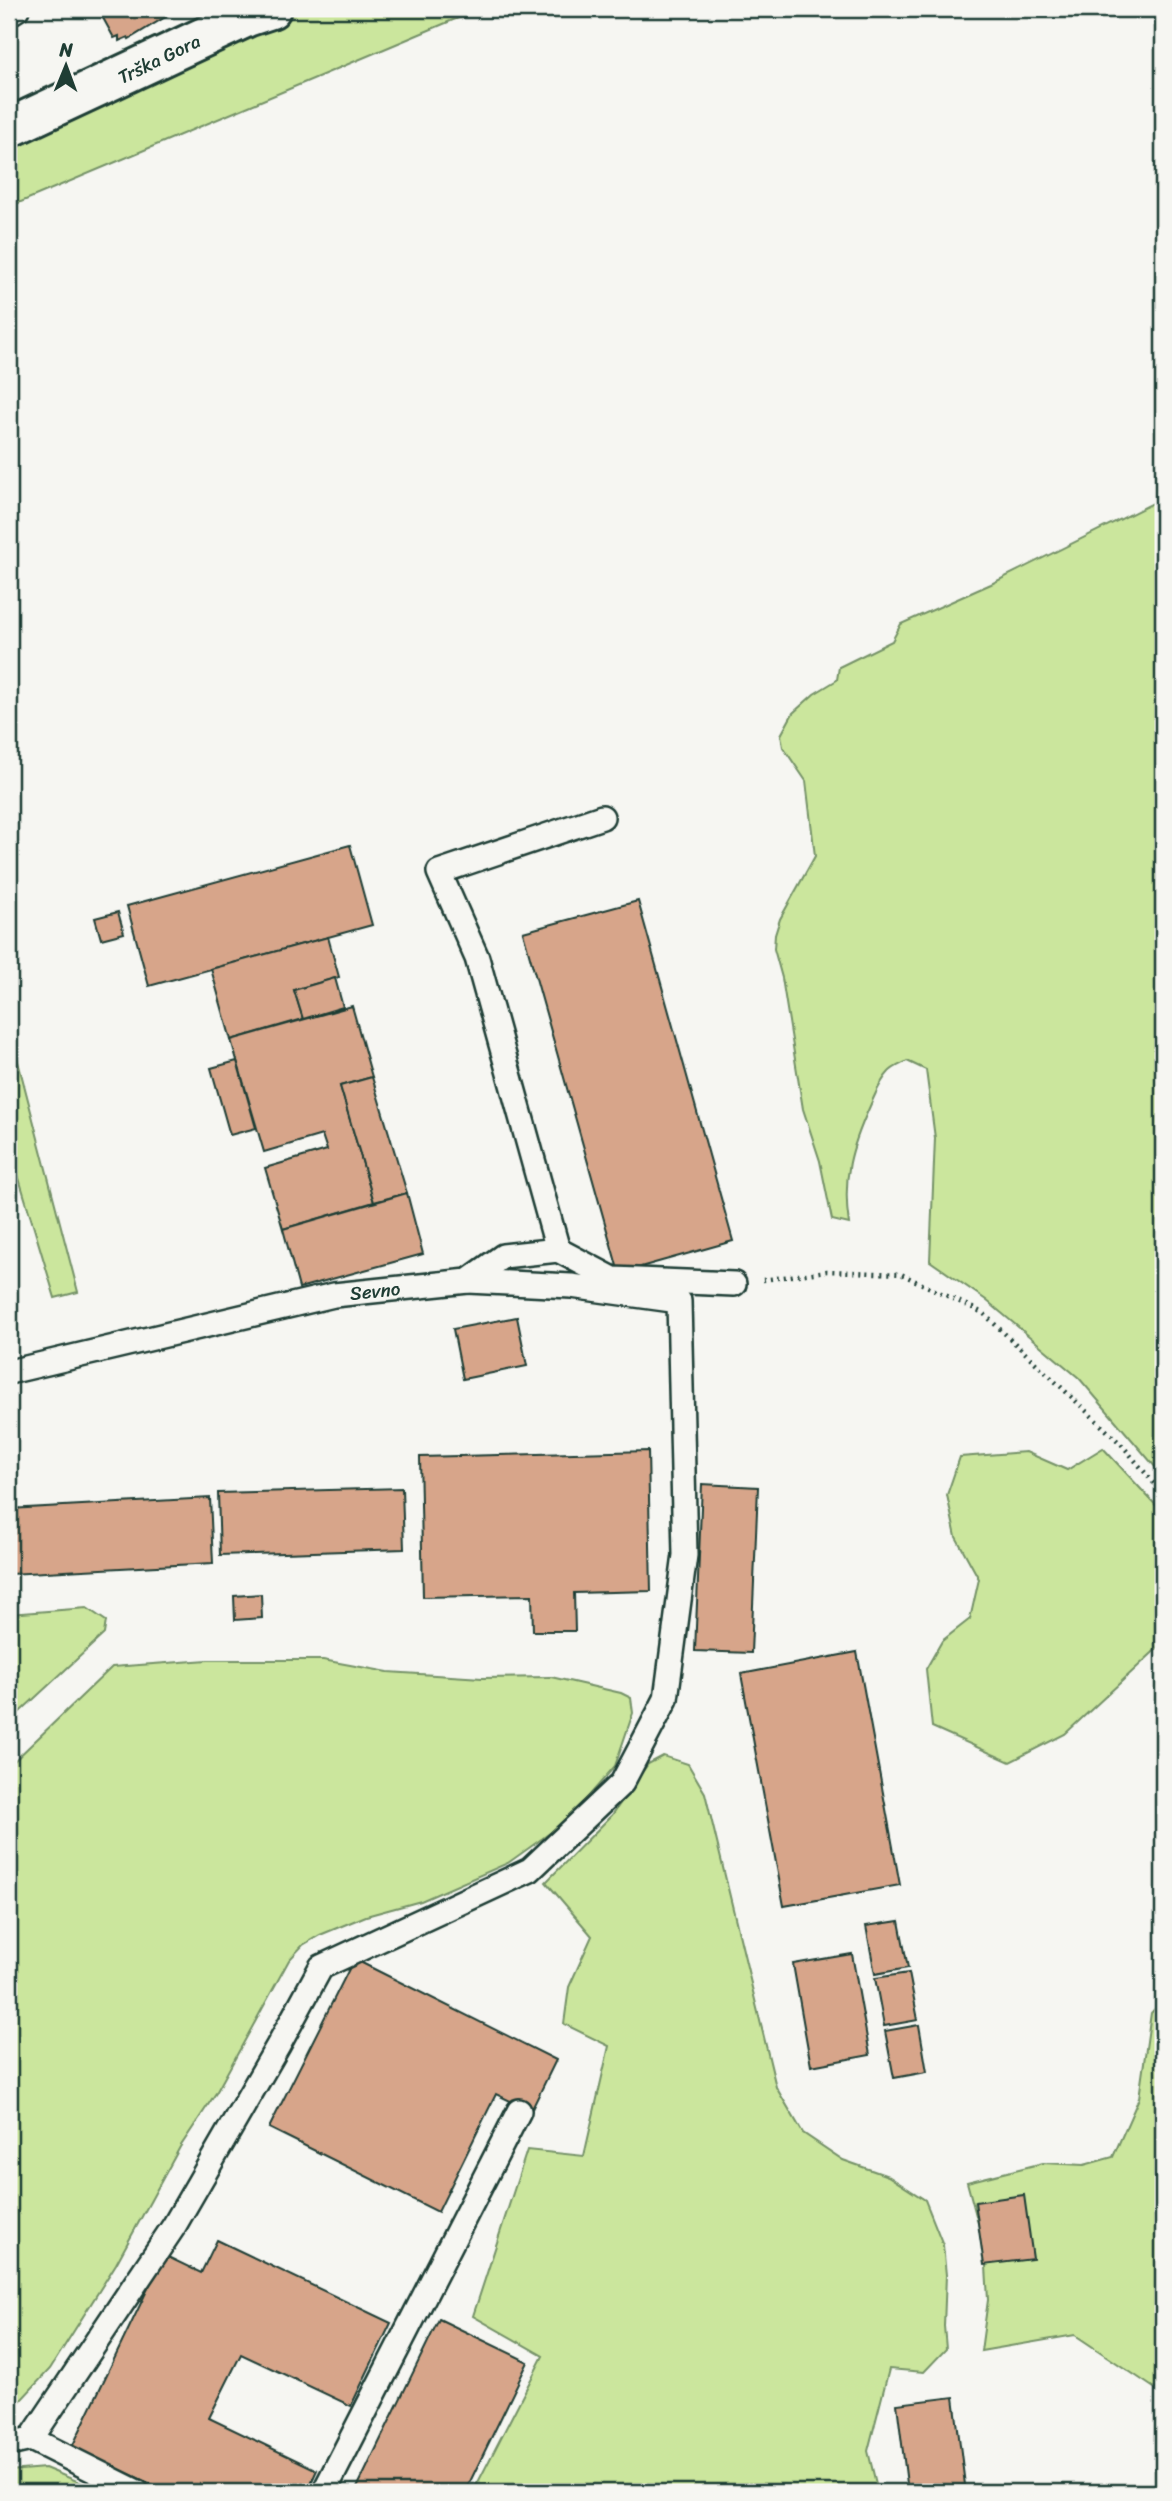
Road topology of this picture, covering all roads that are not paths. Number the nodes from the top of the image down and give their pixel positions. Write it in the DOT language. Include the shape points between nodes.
graph roads {
  1 [pos="17,9"];
  2 [pos="271,9"];
  3 [pos="9,14"];
  4 [pos="9,128"];
  5 [pos="602,817"];
  6 [pos="558,1250"];
  7 [pos="468,1281"];
  8 [pos="734,1284"];
  9 [pos="9,1372"];
  10 [pos="519,2111"];
  11 [pos="31,2439"];
  12 [pos="9,2444"];
  13 [pos="137,2492"];
  14 [pos="324,2492"];
  1 -- 3 [label="lane"];
  2 -- 4 [label="street, Trška Gora"];
  5 -- 6 [label="lane" via="439,872 477,958"];
  6 -- 7 [label="lane, Sevno" via="503,1256"];
  6 -- 8 [label="lane" via="613,1279"];
  7 -- 9 [label="lane, Sevno" via="334,1295"];
  7 -- 11 [label="lane" via="571,1286 680,1301 685,1555 666,1699 622,1783 530,1870 321,1967 174,2226"];
  10 -- 14 [label="lane"];
  11 -- 12 [label="lane"];
  11 -- 13 [label="lane"];
}
